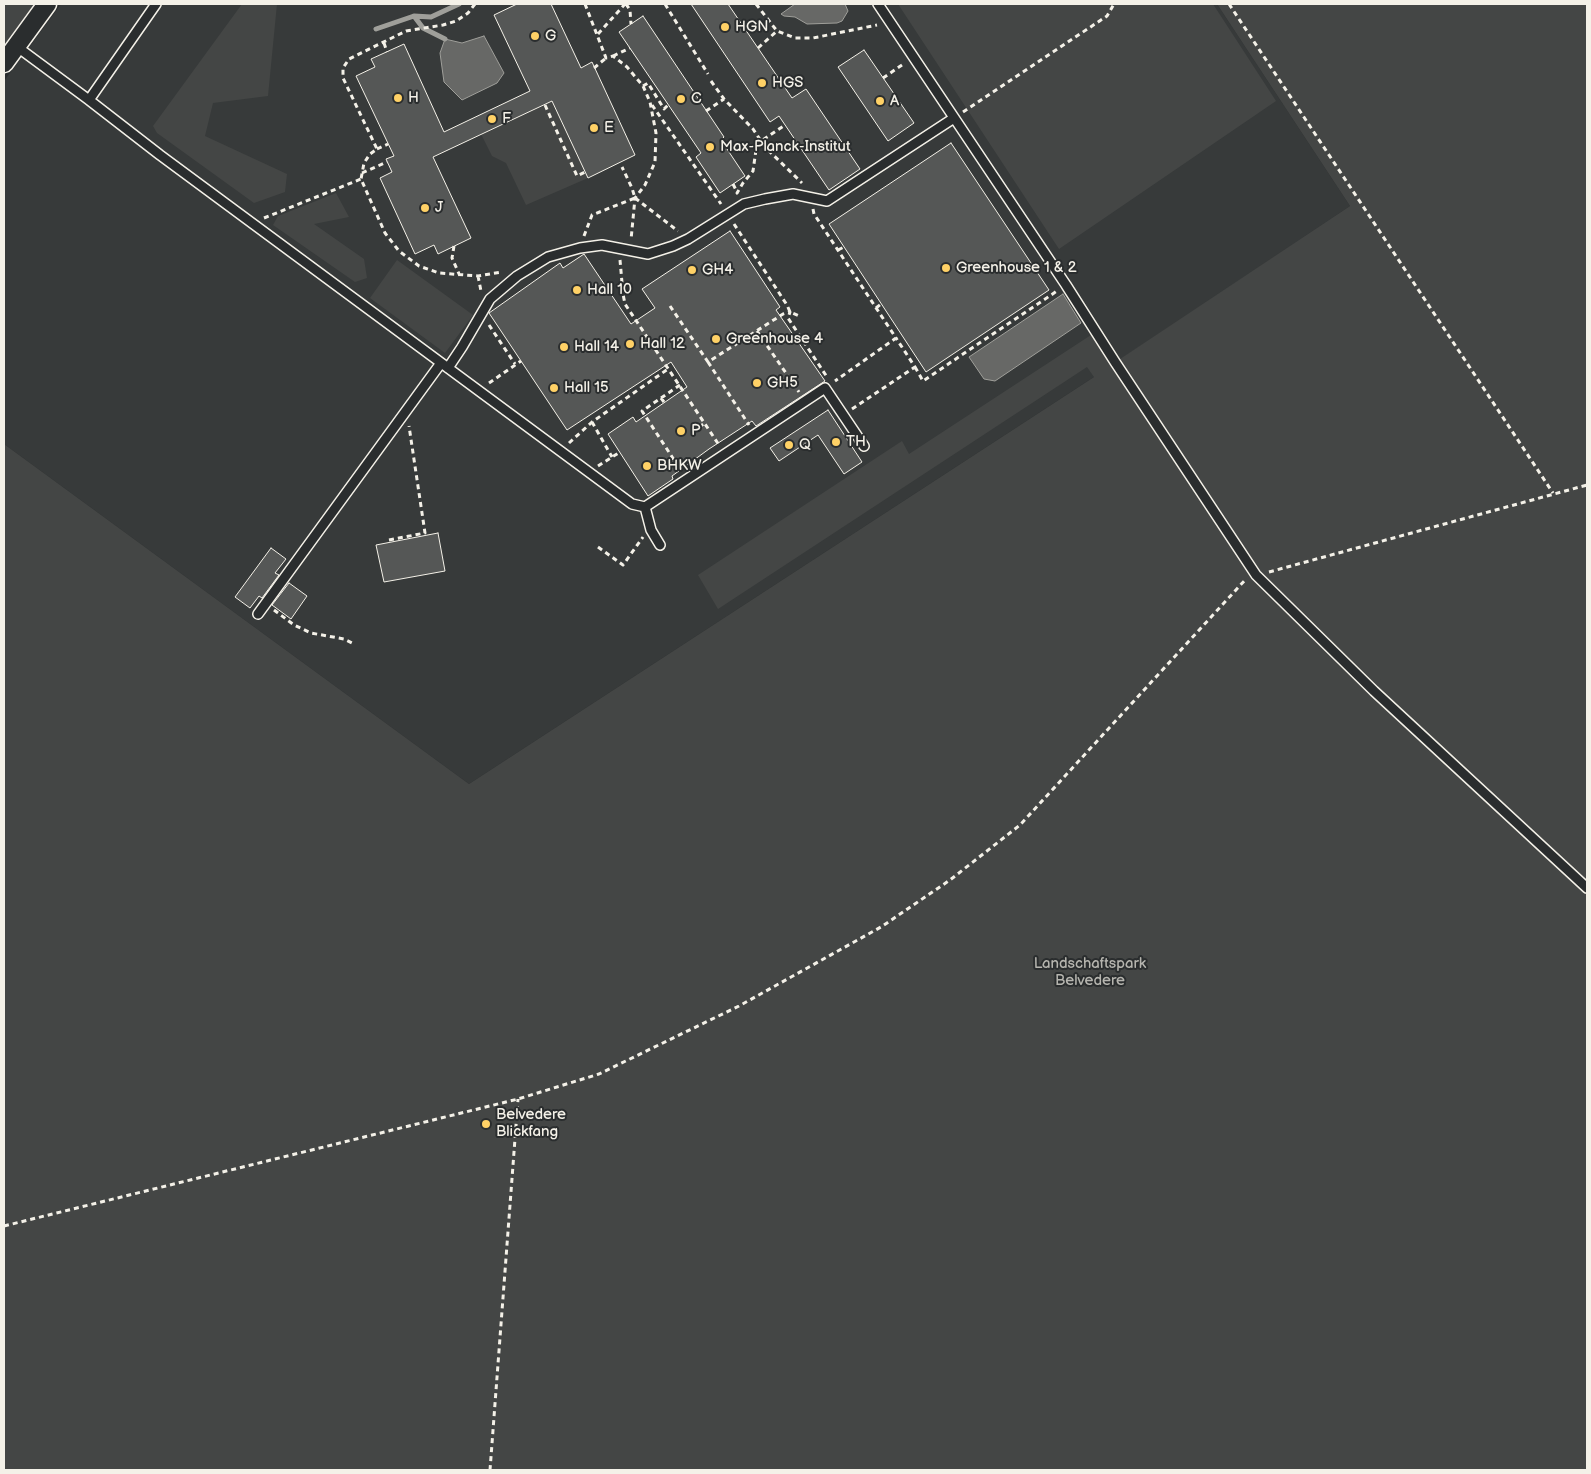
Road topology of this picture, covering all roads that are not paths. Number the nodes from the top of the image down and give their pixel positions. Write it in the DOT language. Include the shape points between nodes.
graph roads {
  1 [pos="47,4"];
  2 [pos="156,4"];
  3 [pos="878,4"];
  4 [pos="16,46"];
  5 [pos="4,63"];
  6 [pos="89,100"];
  7 [pos="954,118"];
  8 [pos="444,365"];
  9 [pos="864,446"];
  10 [pos="645,506"];
  11 [pos="660,545"];
  12 [pos="258,614"];
  13 [pos="1587,888"];
  1 -- 4 [label="street"];
  2 -- 6 [label="lane"];
  3 -- 7 [label="lane"];
  4 -- 5 [label="street"];
  4 -- 6 [label="lane"];
  6 -- 8 [label="lane"];
  7 -- 8 [label="lane" via="827,201 793,194 744,204 688,239 648,254 602,245 548,257 517,276 490,299 462,347"];
  7 -- 13 [label="lane" via="1256,575 1374,691"];
  8 -- 10 [label="lane" via="632,504"];
  8 -- 12 [label="lane"];
  9 -- 10 [label="lane" via="825,388"];
  10 -- 11 [label="lane" via="651,530"];
}
